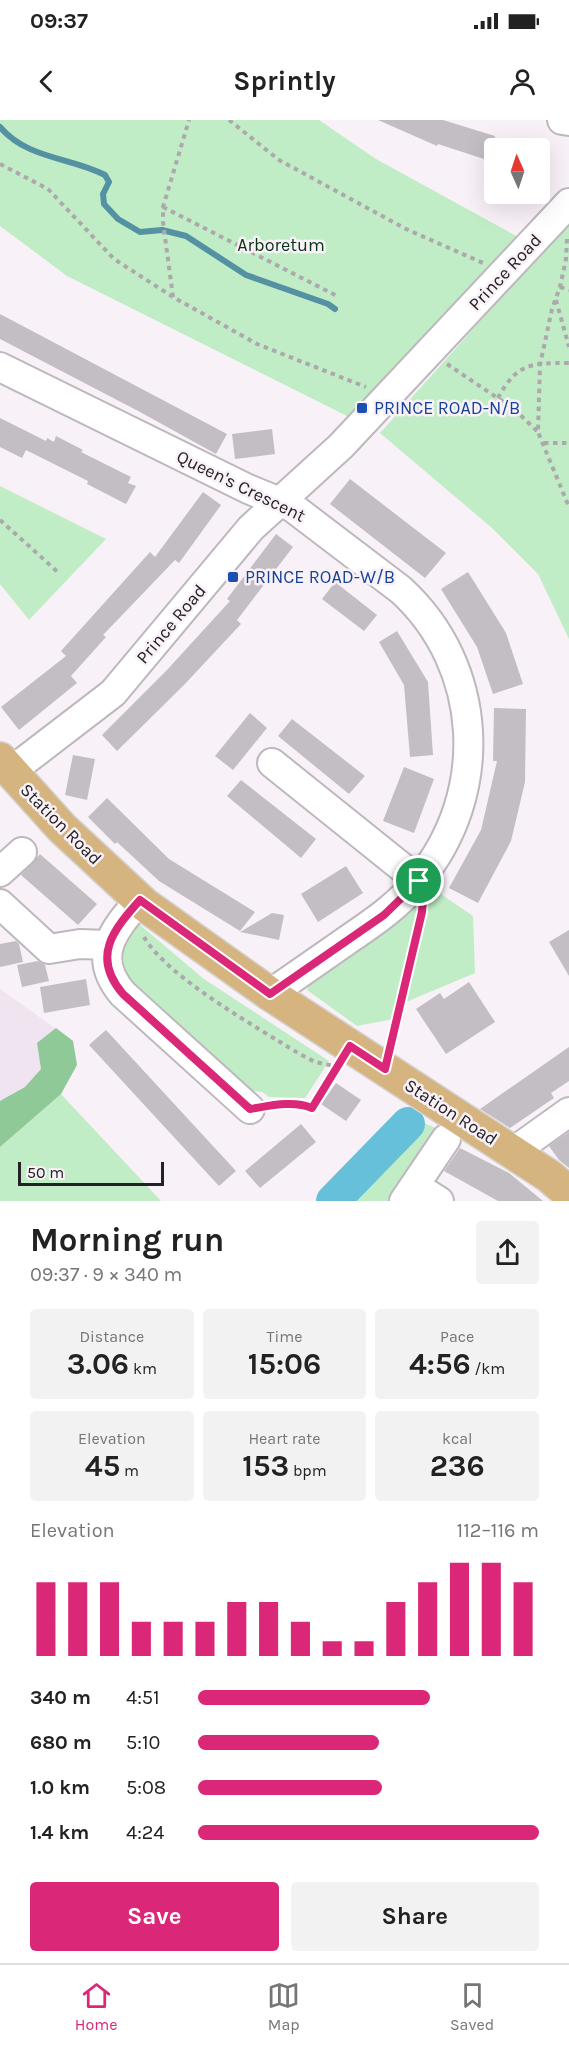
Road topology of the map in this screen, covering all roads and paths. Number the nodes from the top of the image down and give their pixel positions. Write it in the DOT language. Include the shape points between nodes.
graph roads {
  1 [pos="189,120"];
  2 [pos="229,120"];
  3 [pos="562,120"];
  4 [pos="569,121"];
  5 [pos="0,165"];
  6 [pos="163,207"];
  7 [pos="561,211"];
  8 [pos="506,273"];
  9 [pos="560,287"];
  10 [pos="569,290"];
  11 [pos="173,297"];
  12 [pos="339,297"];
  13 [pos="555,299"];
  14 [pos="569,347"];
  15 [pos="430,352"];
  16 [pos="569,363"];
  17 [pos="540,365"];
  18 [pos="0,367"];
  19 [pos="388,396"];
  20 [pos="497,398"];
  21 [pos="538,432"];
  22 [pos="544,443"];
  23 [pos="569,444"];
  24 [pos="279,501"];
  25 [pos="569,507"];
  26 [pos="0,520"];
  27 [pos="60,574"];
  28 [pos="272,763"];
  29 [pos="5,765"];
  30 [pos="22,852"];
  31 [pos="0,872"];
  32 [pos="419,881"];
  33 [pos="0,904"];
  34 [pos="136,904"];
  35 [pos="108,945"];
  36 [pos="270,994"];
  37 [pos="338,1056"];
  38 [pos="385,1069"];
  39 [pos="250,1109"];
  40 [pos="569,1112"];
  41 [pos="446,1139"];
  42 [pos="513,1152"];
  43 [pos="569,1193"];
  44 [pos="419,1196"];
  1 -- 6 [label="path"];
  2 -- 8 [label="path" via="298,171 406,229"];
  3 -- 4 [label="street"];
  5 -- 11 [label="path" via="48,189 114,259"];
  6 -- 11 [label="path"];
  6 -- 12 [label="path"];
  7 -- 8 [label="street, Prince Road"];
  7 -- 9 [label="path" via="568,235"];
  8 -- 15 [label="street, Prince Road"];
  9 -- 10 [label="path"];
  9 -- 13 [label="path"];
  11 -- 19 [label="path" via="257,344"];
  13 -- 14 [label="path"];
  13 -- 17 [label="path"];
  15 -- 19 [label="street, Prince Road"];
  15 -- 20 [label="path"];
  16 -- 17 [label="path"];
  17 -- 20 [label="path" via="517,372"];
  17 -- 21 [label="path"];
  18 -- 24 [label="street, Queen's Crescent"];
  19 -- 24 [label="street, Prince Road" via="330,457"];
  20 -- 21 [label="path"];
  21 -- 22 [label="path"];
  22 -- 23 [label="path"];
  22 -- 25 [label="path"];
  24 -- 29 [label="street, Prince Road" via="251,528 113,693"];
  24 -- 32 [label="street, Queen's Crescent" via="305,515 416,604 440,638 461,682 469,726 462,793 440,851"];
  26 -- 27 [label="path"];
  28 -- 32 [label="street"];
  29 -- 34 [label="main road, Station Road"];
  30 -- 31 [label="street"];
  32 -- 36 [label="street, Queen's Crescent" via="384,915"];
  32 -- 38 [label="path" via="422,912"];
  33 -- 35 [label="street" via="49,949"];
  34 -- 35 [label="street"];
  34 -- 36 [label="main road, Station Road"];
  34 -- 37 [label="path" via="147,942 194,985 298,1053"];
  35 -- 39 [label="street" via="109,971 116,985"];
  36 -- 37 [label="main road, Station Road"];
  37 -- 38 [label="main road, Station Road"];
  37 -- 39 [label="path" via="312,1108 287,1104"];
  38 -- 42 [label="main road, Station Road"];
  40 -- 42 [label="street"];
  41 -- 44 [label="street"];
  42 -- 43 [label="main road, Station Road"];
}
